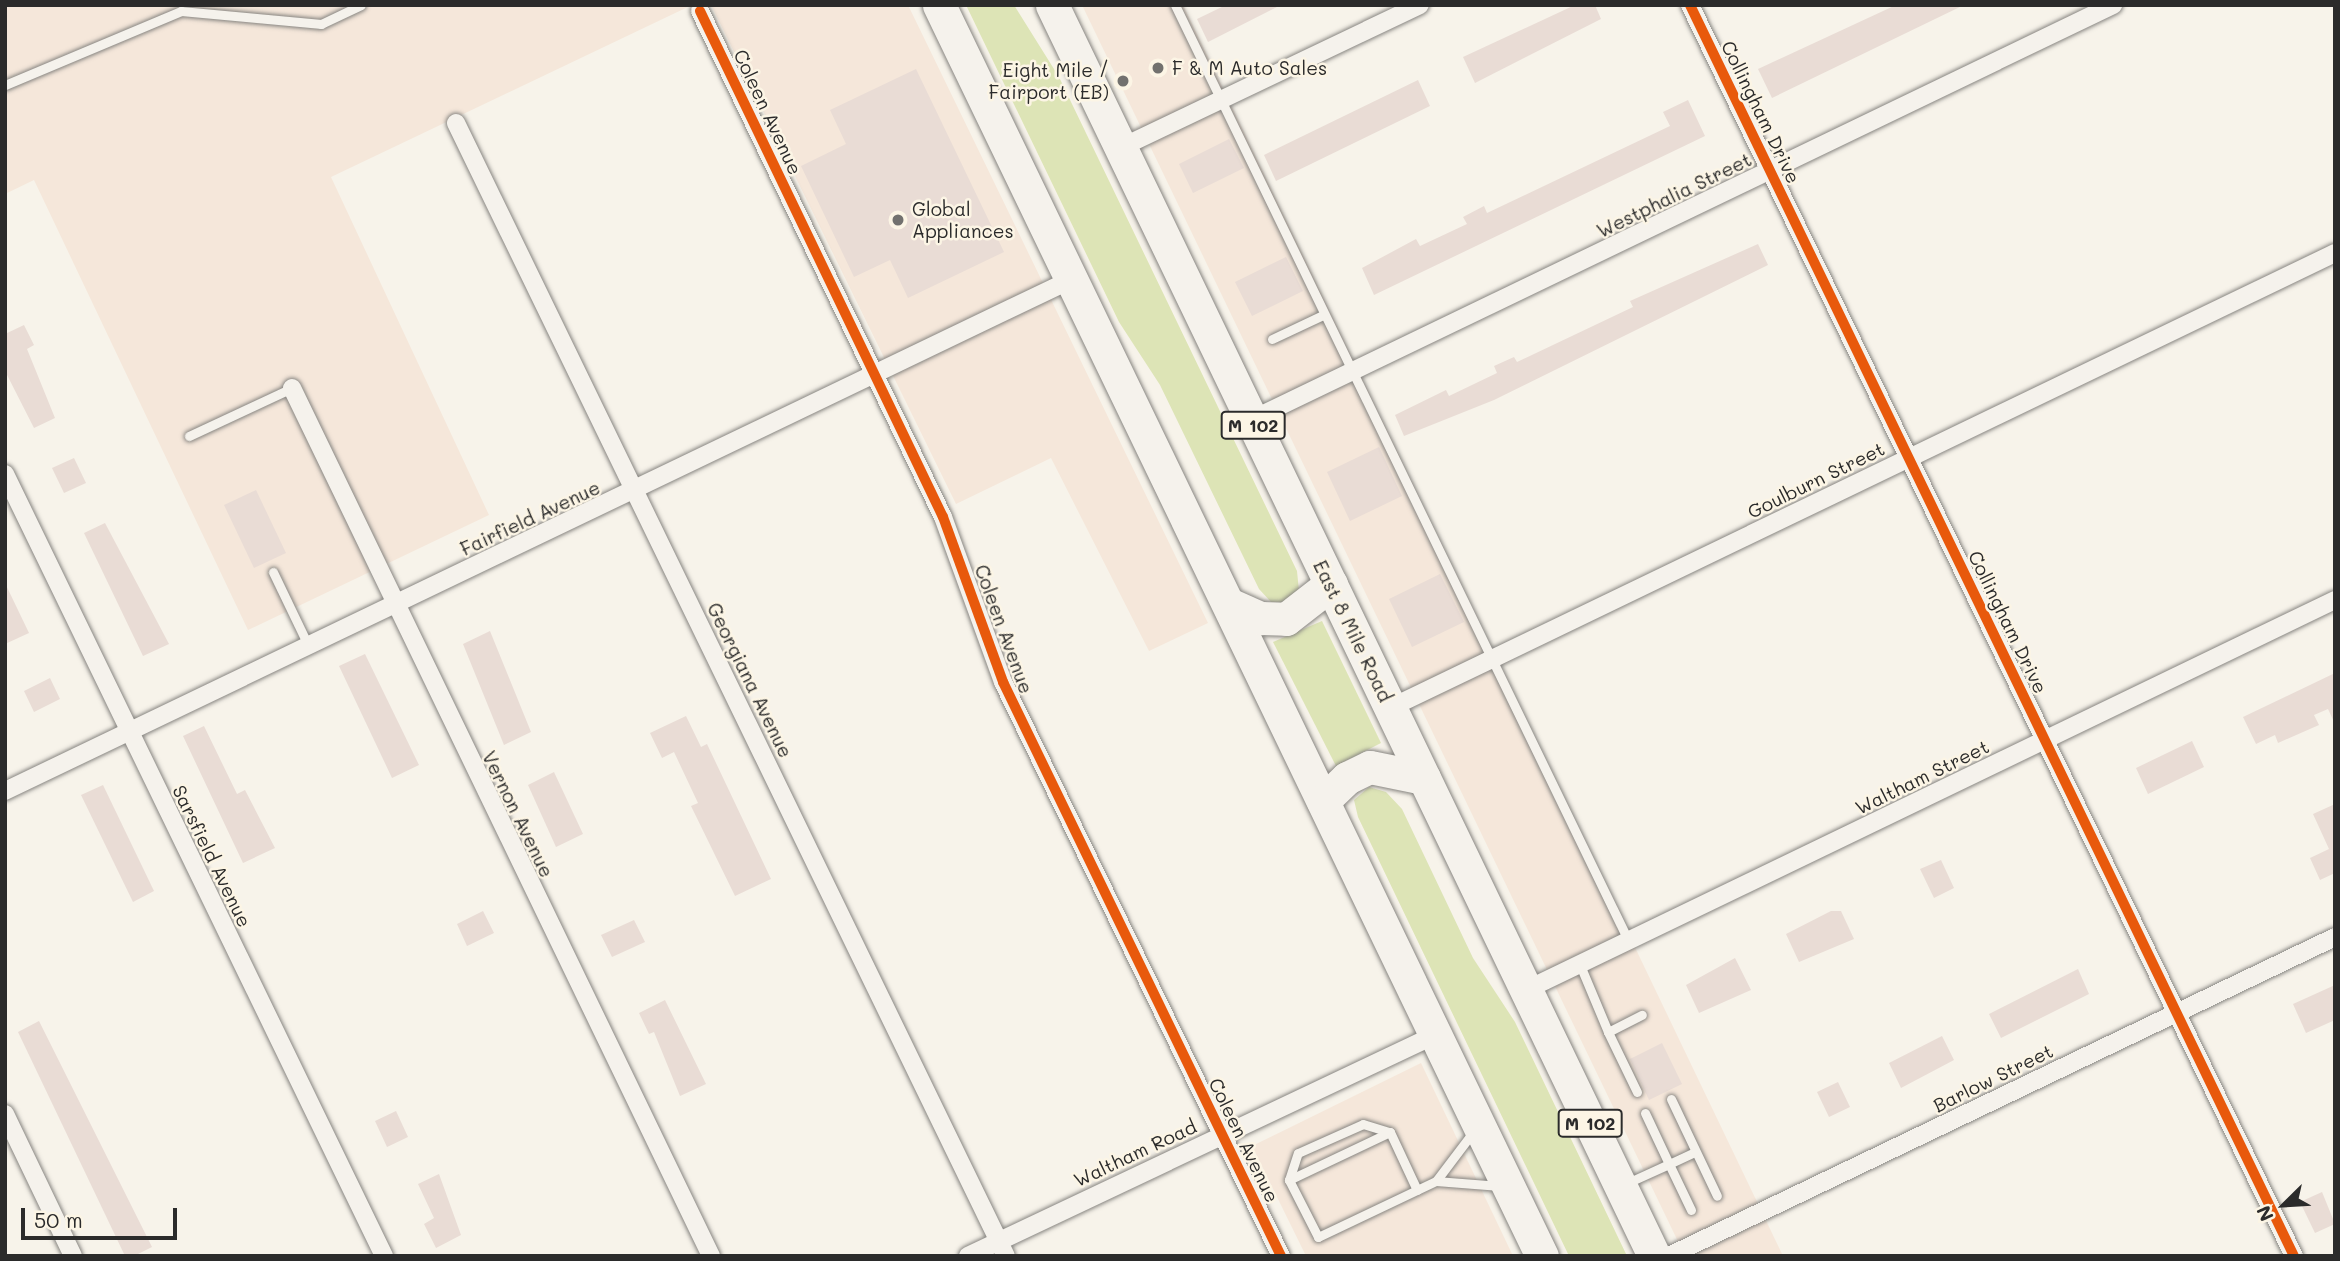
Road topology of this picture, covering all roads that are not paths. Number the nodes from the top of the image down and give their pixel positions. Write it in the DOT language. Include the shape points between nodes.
graph roads {
  1 [pos="361,5"];
  2 [pos="939,5"];
  3 [pos="1052,5"];
  4 [pos="1175,5"];
  5 [pos="1420,5"];
  6 [pos="1690,5"];
  7 [pos="2113,5"];
  8 [pos="700,11"];
  9 [pos="5,85"];
  10 [pos="1221,101"];
  11 [pos="456,123"];
  12 [pos="1120,148"];
  13 [pos="1770,173"];
  14 [pos="2335,253"];
  15 [pos="1072,279"];
  16 [pos="1323,315"];
  17 [pos="1272,340"];
  18 [pos="1352,372"];
  19 [pos="874,376"];
  20 [pos="292,388"];
  21 [pos="1251,420"];
  22 [pos="188,436"];
  23 [pos="1910,458"];
  24 [pos="5,474"];
  25 [pos="635,491"];
  26 [pos="273,572"];
  27 [pos="1331,584"];
  28 [pos="2335,600"];
  29 [pos="1229,604"];
  30 [pos="394,606"];
  31 [pos="309,647"];
  32 [pos="1493,660"];
  33 [pos="1390,708"];
  34 [pos="128,732"];
  35 [pos="2046,740"];
  36 [pos="1424,778"];
  37 [pos="5,791"];
  38 [pos="1323,802"];
  39 [pos="2335,937"];
  40 [pos="1629,942"];
  41 [pos="1580,964"];
  42 [pos="1526,990"];
  43 [pos="2177,1013"];
  44 [pos="1642,1015"];
  45 [pos="1608,1032"];
  46 [pos="1435,1035"];
  47 [pos="1637,1092"];
  48 [pos="1671,1099"];
  49 [pos="1645,1113"];
  50 [pos="5,1114"];
  51 [pos="1479,1126"];
  52 [pos="1391,1132"];
  53 [pos="1222,1135"];
  54 [pos="1695,1152"];
  55 [pos="1669,1164"];
  56 [pos="1289,1180"];
  57 [pos="1436,1181"];
  58 [pos="1508,1186"];
  59 [pos="1621,1186"];
  60 [pos="1417,1190"];
  61 [pos="1717,1196"];
  62 [pos="1690,1210"];
  63 [pos="1002,1248"];
  64 [pos="73,1256"];
  65 [pos="384,1256"];
  66 [pos="710,1256"];
  67 [pos="968,1256"];
  68 [pos="1281,1256"];
  69 [pos="1542,1256"];
  70 [pos="1654,1256"];
  71 [pos="1669,1256"];
  72 [pos="2294,1256"];
  1 -- 9 [label="lane" via="321,24 181,11"];
  2 -- 15 [label="highway"];
  3 -- 12 [label="highway, East 8 Mile Road / M 102"];
  4 -- 10 [label="lane"];
  5 -- 10 [label="street"];
  6 -- 13 [label="street, Collingham Drive"];
  7 -- 13 [label="street, Westphalia Street"];
  8 -- 19 [label="street, Coleen Avenue"];
  10 -- 12 [label="street"];
  10 -- 16 [label="lane"];
  11 -- 25 [label="street, Georgiana Avenue"];
  12 -- 21 [label="highway, East 8 Mile Road / M 102"];
  13 -- 18 [label="street, Westphalia Street"];
  13 -- 23 [label="street, Collingham Drive"];
  14 -- 23 [label="street, Goulburn Street"];
  15 -- 19 [label="street, Fairfield Avenue"];
  15 -- 29 [label="highway"];
  16 -- 17 [label="lane"];
  16 -- 18 [label="lane"];
  18 -- 21 [label="street, Westphalia Street"];
  18 -- 32 [label="lane"];
  19 -- 25 [label="street, Fairfield Avenue"];
  19 -- 53 [label="street, Coleen Avenue" via="947,527 1003,682"];
  20 -- 22 [label="lane"];
  20 -- 30 [label="street, Vernon Avenue"];
  21 -- 27 [label="highway, East 8 Mile Road / M 102"];
  23 -- 32 [label="street, Goulburn Street"];
  23 -- 35 [label="street, Collingham Drive"];
  24 -- 34 [label="street, Sarsfield Avenue"];
  25 -- 30 [label="street, Fairfield Avenue"];
  25 -- 63 [label="street, Georgiana Avenue"];
  26 -- 31 [label="lane"];
  27 -- 29 [label="highway" via="1286,619 1261,618"];
  27 -- 33 [label="highway, East 8 Mile Road / M 102"];
  28 -- 35 [label="street, Waltham Street"];
  29 -- 38 [label="highway"];
  30 -- 31 [label="street, Fairfield Avenue"];
  30 -- 66 [label="street, Vernon Avenue"];
  31 -- 34 [label="street, Fairfield Avenue"];
  32 -- 33 [label="street, Goulburn Street"];
  32 -- 40 [label="lane"];
  33 -- 36 [label="highway, East 8 Mile Road / M 102"];
  34 -- 37 [label="street, Fairfield Avenue"];
  34 -- 65 [label="street, Sarsfield Avenue"];
  35 -- 40 [label="street, Waltham Street"];
  35 -- 43 [label="street, Collingham Drive"];
  36 -- 38 [label="highway" via="1370,767 1347,778"];
  36 -- 42 [label="highway, East 8 Mile Road / M 102"];
  38 -- 46 [label="highway"];
  39 -- 43 [label="street, Barlow Street"];
  40 -- 41 [label="street, Waltham Street"];
  41 -- 42 [label="street, Waltham Street"];
  41 -- 45 [label="lane"];
  42 -- 59 [label="highway, East 8 Mile Road / M 102"];
  43 -- 71 [label="street, Barlow Street"];
  43 -- 72 [label="street, Collingham Drive"];
  44 -- 45 [label="lane"];
  45 -- 47 [label="lane"];
  46 -- 51 [label="highway"];
  46 -- 53 [label="street, Waltham Road"];
  48 -- 54 [label="lane"];
  49 -- 55 [label="lane"];
  50 -- 64 [label="street"];
  51 -- 57 [label="lane"];
  51 -- 58 [label="highway"];
  52 -- 56 [label="lane"];
  52 -- 56 [label="lane" via="1363,1124 1298,1153"];
  52 -- 60 [label="lane"];
  53 -- 63 [label="street, Waltham Road"];
  53 -- 68 [label="street, Coleen Avenue"];
  54 -- 55 [label="lane"];
  54 -- 61 [label="lane"];
  55 -- 59 [label="lane"];
  55 -- 62 [label="lane"];
  56 -- 60 [label="lane" via="1318,1237"];
  57 -- 58 [label="lane"];
  57 -- 60 [label="lane"];
  58 -- 69 [label="highway"];
  59 -- 70 [label="highway, East 8 Mile Road / M 102"];
  63 -- 67 [label="street, Waltham Road"];
}
